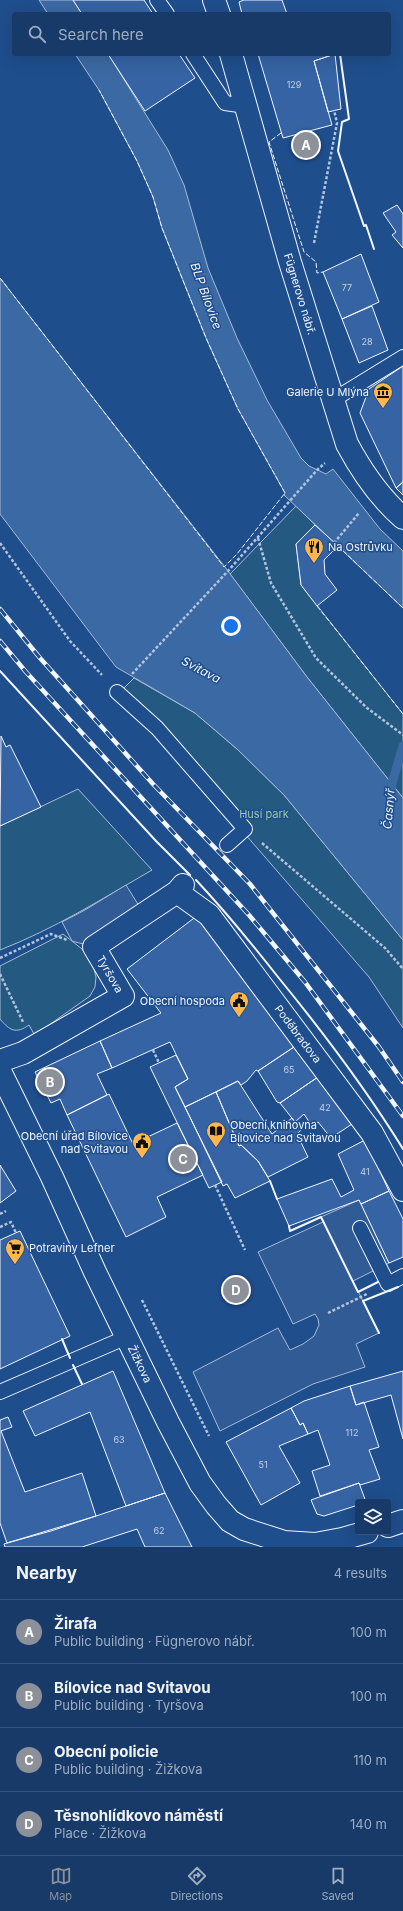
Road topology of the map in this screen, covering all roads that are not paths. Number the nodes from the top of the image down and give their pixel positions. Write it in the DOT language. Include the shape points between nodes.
graph roads {
  1 [pos="158,0"];
  2 [pos="214,0"];
  3 [pos="166,12"];
  4 [pos="219,12"];
  5 [pos="194,56"];
  6 [pos="232,56"];
  7 [pos="246,106"];
  8 [pos="403,357"];
  9 [pos="333,400"];
  10 [pos="403,518"];
  11 [pos="117,692"];
  12 [pos="227,845"];
  13 [pos="184,885"];
  14 [pos="0,1061"];
  15 [pos="0,1071"];
  16 [pos="403,1190"];
  17 [pos="360,1228"];
  18 [pos="403,1276"];
  19 [pos="127,1337"];
  20 [pos="0,1392"];
  21 [pos="403,1521"];
  22 [pos="391,1525"];
  23 [pos="356,1535"];
  24 [pos="316,1546"];
  1 -- 3 [label="lane"];
  2 -- 4 [label="street"];
  5 -- 7 [label="lane" via="225,103"];
  6 -- 7 [label="street, Fügnerovo nábř."];
  7 -- 9 [label="street, Fügnerovo nábř." via="290,262"];
  8 -- 9 [label="lane"];
  9 -- 10 [label="street, Fügnerovo nábř." via="347,444 363,472 381,496"];
  11 -- 12 [label="lane" via="157,728 245,829"];
  13 -- 14 [label="street, Tyršova" via="94,947 123,996 23,1053"];
  13 -- 16 [label="street, Poděbradova" via="372,1133"];
  15 -- 19 [label="street, Žižkova"];
  17 -- 18 [label="lane" via="388,1284"];
  19 -- 20 [label="lane"];
  19 -- 24 [label="street, Žižkova" via="200,1483 216,1505 230,1520 250,1531 284,1542"];
  21 -- 22 [label="street"];
  23 -- 24 [label="street, Žižkova"];
}
